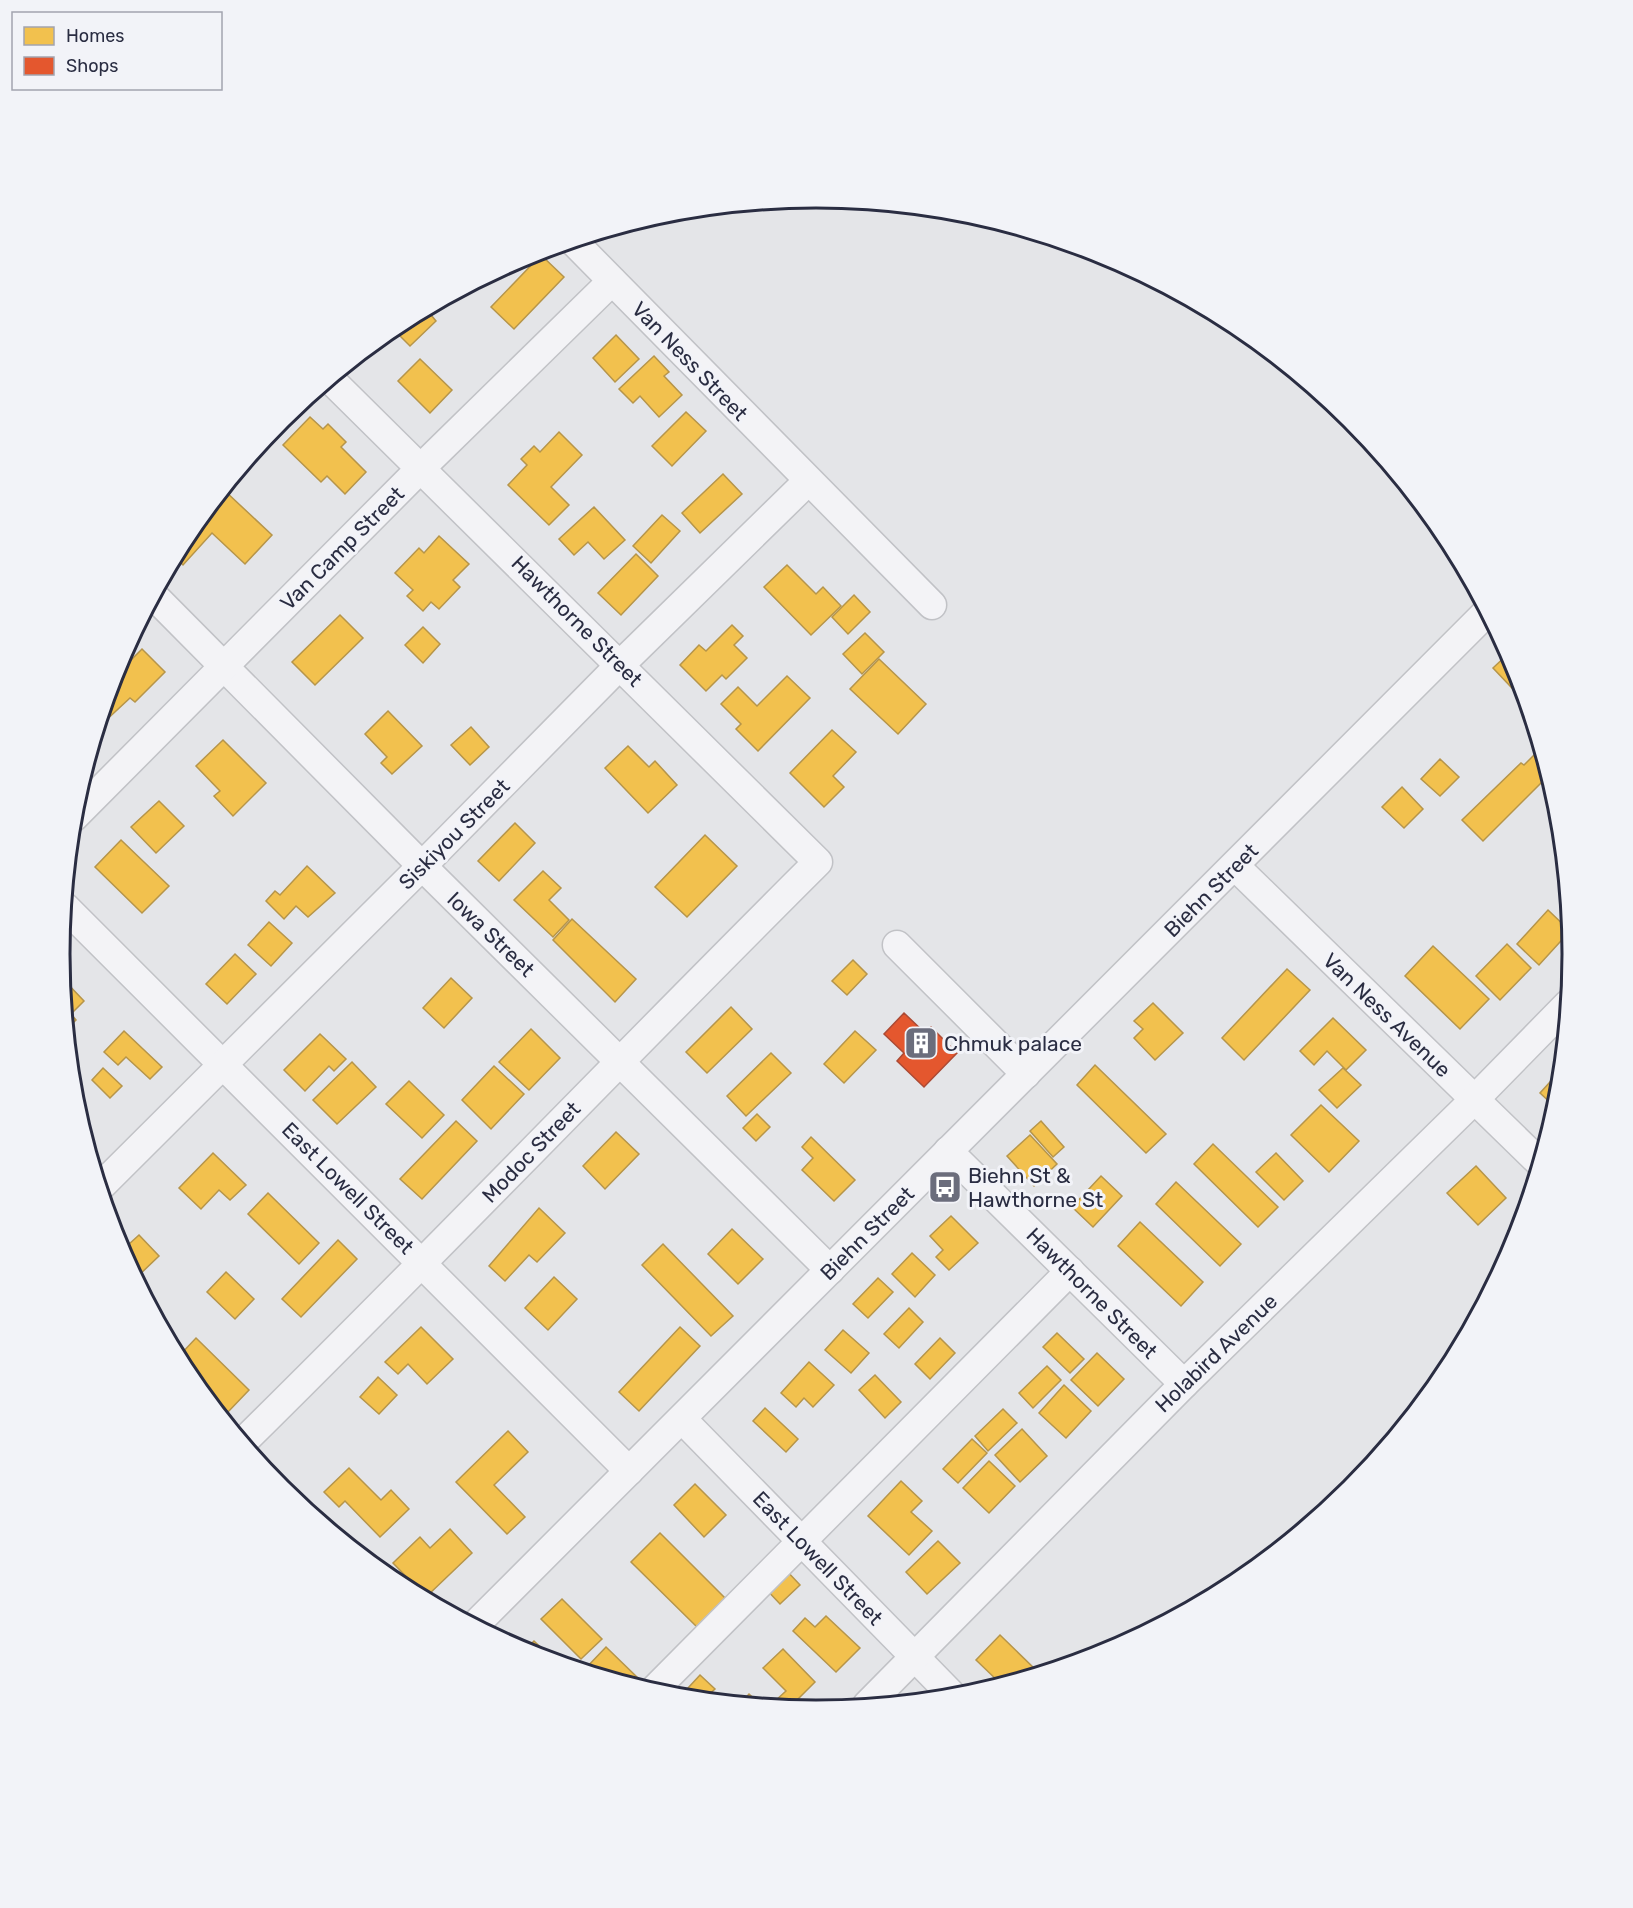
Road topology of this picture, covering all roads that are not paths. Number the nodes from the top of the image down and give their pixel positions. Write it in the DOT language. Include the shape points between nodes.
graph roads {
  1 [pos="579,247"];
  2 [pos="612,281"];
  3 [pos="335,384"];
  4 [pos="422,467"];
  5 [pos="808,481"];
  6 [pos="159,601"];
  7 [pos="932,605"];
  8 [pos="1482,617"];
  9 [pos="621,664"];
  10 [pos="225,666"];
  11 [pos="86,805"];
  12 [pos="818,862"];
  13 [pos="422,866"];
  14 [pos="1234,866"];
  15 [pos="72,914"];
  16 [pos="897,945"];
  17 [pos="1560,1012"];
  18 [pos="620,1060"];
  19 [pos="223,1063"];
  20 [pos="1026,1074"];
  21 [pos="1474,1100"];
  22 [pos="948,1151"];
  23 [pos="1534,1158"];
  24 [pos="106,1181"];
  25 [pos="423,1265"];
  26 [pos="830,1270"];
  27 [pos="1070,1271"];
  28 [pos="1184,1384"];
  29 [pos="682,1419"];
  30 [pos="248,1437"];
  31 [pos="629,1471"];
  32 [pos="803,1541"];
  33 [pos="480,1619"];
  34 [pos="915,1658"];
  35 [pos="660,1684"];
  36 [pos="946,1689"];
  37 [pos="876,1697"];
  1 -- 2 [label="street, Van Ness Street"];
  2 -- 4 [label="street, Van Camp Street"];
  2 -- 5 [label="street, Van Ness Street"];
  3 -- 4 [label="street, Hawthorne Street"];
  4 -- 9 [label="street, Hawthorne Street"];
  4 -- 10 [label="street, Van Camp Street"];
  5 -- 7 [label="street"];
  5 -- 9 [label="street, Siskiyou Street"];
  6 -- 10 [label="street, Iowa Street"];
  8 -- 14 [label="street, Biehn Street"];
  9 -- 12 [label="street, Hawthorne Street"];
  9 -- 13 [label="street, Siskiyou Street"];
  10 -- 11 [label="street, Van Camp Street"];
  10 -- 13 [label="street, Iowa Street"];
  12 -- 18 [label="street, Modoc Street"];
  13 -- 18 [label="street, Iowa Street"];
  13 -- 19 [label="street, Siskiyou Street"];
  14 -- 20 [label="street, Biehn Street"];
  14 -- 21 [label="street, Van Ness Avenue"];
  15 -- 19 [label="street, East Lowell Street"];
  16 -- 20 [label="street"];
  17 -- 21 [label="street, Holabird Avenue"];
  18 -- 25 [label="street, Modoc Street"];
  18 -- 26 [label="street, Iowa Street"];
  19 -- 24 [label="street, Siskiyou Street"];
  19 -- 25 [label="street, East Lowell Street"];
  20 -- 22 [label="street, Biehn Street"];
  21 -- 23 [label="street, Van Ness Avenue"];
  21 -- 28 [label="street, Holabird Avenue"];
  22 -- 26 [label="street, Biehn Street"];
  22 -- 27 [label="street, Hawthorne Street"];
  25 -- 30 [label="street, Modoc Street"];
  25 -- 31 [label="street, East Lowell Street"];
  26 -- 29 [label="street, Biehn Street"];
  27 -- 28 [label="street, Hawthorne Street"];
  27 -- 32 [label="street"];
  28 -- 34 [label="street, Holabird Avenue"];
  29 -- 31 [label="street, Biehn Street"];
  29 -- 32 [label="street, East Lowell Street"];
  31 -- 33 [label="street, Biehn Street"];
  32 -- 34 [label="street, East Lowell Street"];
  32 -- 35 [label="street"];
  34 -- 36 [label="street, East Lowell Street"];
  34 -- 37 [label="street, Holabird Avenue"];
}
